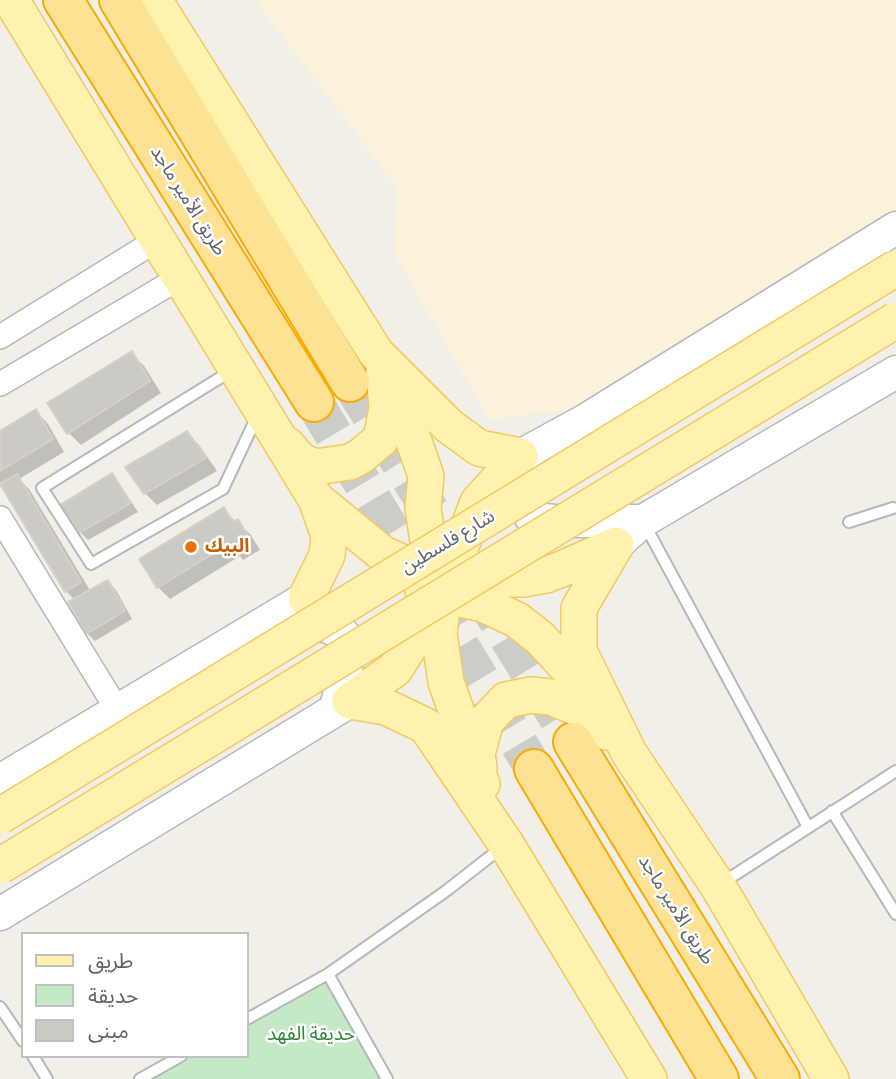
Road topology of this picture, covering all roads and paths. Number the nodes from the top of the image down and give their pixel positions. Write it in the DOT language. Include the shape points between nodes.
graph roads {
  1 [pos="11,0"];
  2 [pos="63,0"];
  3 [pos="119,0"];
  4 [pos="154,0"];
  5 [pos="896,228"];
  6 [pos="157,240"];
  7 [pos="896,268"];
  8 [pos="181,277"];
  9 [pos="896,320"];
  10 [pos="0,337"];
  11 [pos="376,352"];
  12 [pos="236,368"];
  13 [pos="896,372"];
  14 [pos="350,382"];
  15 [pos="0,384"];
  16 [pos="314,402"];
  17 [pos="268,420"];
  18 [pos="552,439"];
  19 [pos="520,456"];
  20 [pos="316,499"];
  21 [pos="893,508"];
  22 [pos="0,518"];
  23 [pos="643,521"];
  24 [pos="849,522"];
  25 [pos="616,545"];
  26 [pos="438,584"];
  27 [pos="306,598"];
  28 [pos="266,622"];
  29 [pos="342,706"];
  30 [pos="118,711"];
  31 [pos="612,718"];
  32 [pos="573,742"];
  33 [pos="629,753"];
  34 [pos="534,769"];
  35 [pos="896,771"];
  36 [pos="0,781"];
  37 [pos="483,786"];
  38 [pos="832,811"];
  39 [pos="0,816"];
  40 [pos="808,827"];
  41 [pos="506,844"];
  42 [pos="0,866"];
  43 [pos="718,886"];
  44 [pos="0,914"];
  45 [pos="896,914"];
  46 [pos="328,974"];
  47 [pos="0,1007"];
  48 [pos="248,1018"];
  49 [pos="21,1038"];
  50 [pos="34,1058"];
  51 [pos="177,1058"];
  52 [pos="47,1079"];
  53 [pos="140,1079"];
  54 [pos="387,1079"];
  55 [pos="649,1079"];
  56 [pos="719,1079"];
  57 [pos="780,1079"];
  58 [pos="831,1079"];
  1 -- 6 [label="main road"];
  2 -- 16 [label="highway, طريق الأمير ماجد"];
  3 -- 14 [label="highway"];
  4 -- 11 [label="main road"];
  5 -- 18 [label="main road"];
  6 -- 8 [label="main road"];
  6 -- 10 [label="street"];
  7 -- 39 [label="main road, شارع فلسطين, bridge"];
  8 -- 12 [label="main road"];
  8 -- 15 [label="street"];
  9 -- 42 [label="main road, bridge"];
  11 -- 17 [label="main road" via="386,384 387,409 381,439 361,456 316,467 301,461"];
  11 -- 19 [label="main road" via="449,426 479,448"];
  11 -- 26 [label="main road" via="426,476 423,508"];
  12 -- 17 [label="main road"];
  12 -- 17 [label="lane" via="41,488 91,564 223,489"];
  13 -- 23 [label="main road"];
  17 -- 20 [label="main road"];
  18 -- 19 [label="main road"];
  18 -- 23 [label="main road" via="527,474 523,503 532,519"];
  19 -- 26 [label="main road" via="478,502"];
  20 -- 26 [label="main road" via="383,554"];
  20 -- 27 [label="main road" via="329,536 327,555"];
  21 -- 24 [label="lane"];
  22 -- 30 [label="street"];
  23 -- 25 [label="main road"];
  23 -- 40 [label="lane"];
  25 -- 26 [label="main road" via="555,572 523,579"];
  25 -- 31 [label="main road" via="579,608 579,651"];
  26 -- 27 [label="main road" via="337,590"];
  26 -- 29 [label="main road" via="395,669"];
  26 -- 31 [label="main road" via="517,620 540,638"];
  26 -- 37 [label="main road" via="446,682"];
  27 -- 28 [label="main road"];
  28 -- 29 [label="main road" via="327,626 344,635 349,646"];
  28 -- 30 [label="main road"];
  29 -- 41 [label="main road" via="386,707 426,726"];
  29 -- 44 [label="main road"];
  30 -- 36 [label="main road"];
  31 -- 33 [label="main road"];
  32 -- 57 [label="highway, طريق الأمير ماجد"];
  33 -- 37 [label="main road" via="578,708 551,697 506,700 486,720 477,754"];
  33 -- 43 [label="main road"];
  34 -- 56 [label="highway"];
  35 -- 38 [label="lane"];
  37 -- 41 [label="main road"];
  38 -- 40 [label="lane"];
  38 -- 45 [label="lane"];
  40 -- 43 [label="lane"];
  41 -- 46 [label="lane"];
  41 -- 55 [label="main road"];
  43 -- 58 [label="main road"];
  46 -- 48 [label="lane"];
  46 -- 54 [label="lane"];
  47 -- 49 [label="lane"];
  50 -- 52 [label="lane"];
  51 -- 53 [label="lane"];
}
